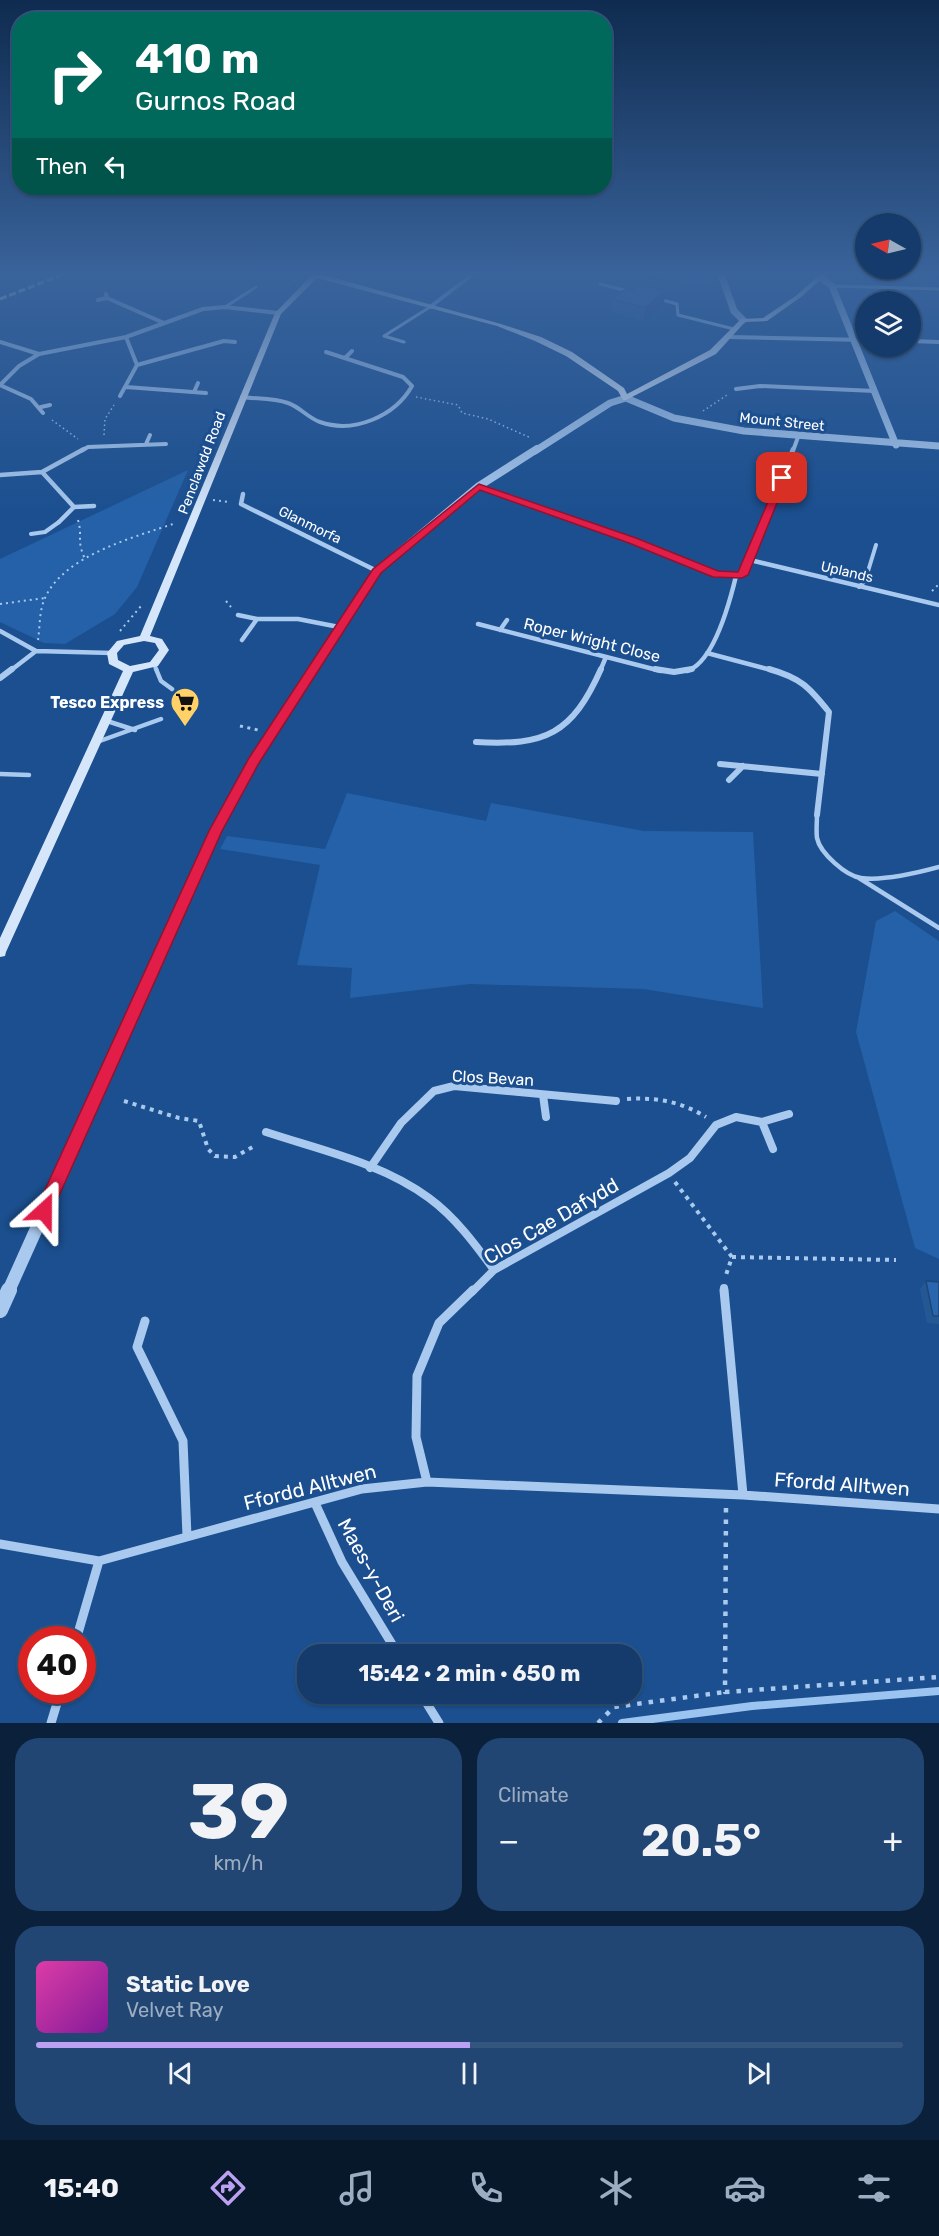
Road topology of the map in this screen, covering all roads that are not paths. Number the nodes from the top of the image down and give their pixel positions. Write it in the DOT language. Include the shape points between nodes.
graph roads {
  1 [pos="39,354"];
  2 [pos="133,354"];
  3 [pos="169,354"];
  4 [pos="260,354"];
  5 [pos="334,354"];
  6 [pos="349,354"];
  7 [pos="570,354"];
  8 [pos="708,354"];
  9 [pos="862,357"];
  10 [pos="345,358"];
  11 [pos="137,364"];
  12 [pos="198,383"];
  13 [pos="0,385"];
  14 [pos="126,387"];
  15 [pos="736,389"];
  16 [pos="875,391"];
  17 [pos="194,392"];
  18 [pos="206,393"];
  19 [pos="120,396"];
  20 [pos="242,397"];
  21 [pos="626,398"];
  22 [pos="50,405"];
  23 [pos="41,407"];
  24 [pos="43,413"];
  25 [pos="150,435"];
  26 [pos="798,437"];
  27 [pos="146,444"];
  28 [pos="166,444"];
  29 [pos="896,445"];
  30 [pos="939,446"];
  31 [pos="42,472"];
  32 [pos="0,476"];
  33 [pos="479,486"];
  34 [pos="243,494"];
  35 [pos="94,506"];
  36 [pos="74,507"];
  37 [pos="59,522"];
  38 [pos="31,534"];
  39 [pos="876,545"];
  40 [pos="750,560"];
  41 [pos="377,571"];
  42 [pos="736,576"];
  43 [pos="859,587"];
  44 [pos="939,605"];
  45 [pos="238,615"];
  46 [pos="257,619"];
  47 [pos="507,620"];
  48 [pos="478,624"];
  49 [pos="339,627"];
  50 [pos="500,630"];
  51 [pos="0,631"];
  52 [pos="144,638"];
  53 [pos="242,640"];
  54 [pos="36,651"];
  55 [pos="112,653"];
  56 [pos="707,653"];
  57 [pos="606,657"];
  58 [pos="154,664"];
  59 [pos="129,670"];
  60 [pos="0,678"];
  61 [pos="172,689"];
  62 [pos="161,719"];
  63 [pos="106,721"];
  64 [pos="135,730"];
  65 [pos="97,742"];
  66 [pos="476,742"];
  67 [pos="720,764"];
  68 [pos="744,766"];
  69 [pos="0,774"];
  70 [pos="822,774"];
  71 [pos="28,775"];
  72 [pos="729,780"];
  73 [pos="817,815"];
  74 [pos="939,867"];
  75 [pos="859,878"];
  76 [pos="939,928"];
  77 [pos="0,952"];
  78 [pos="543,1095"];
  79 [pos="616,1101"];
  80 [pos="789,1114"];
  81 [pos="546,1117"];
  82 [pos="762,1122"];
  83 [pos="266,1132"];
  84 [pos="773,1149"];
  85 [pos="370,1168"];
  86 [pos="494,1270"];
  87 [pos="724,1288"];
  88 [pos="0,1310"];
  89 [pos="145,1321"];
  90 [pos="427,1482"];
  91 [pos="743,1495"];
  92 [pos="315,1503"];
  93 [pos="939,1509"];
  94 [pos="187,1536"];
  95 [pos="0,1544"];
  96 [pos="99,1561"];
  97 [pos="80,1626"];
  98 [pos="392,1644"];
  99 [pos="57,1704"];
  100 [pos="427,1704"];
  101 [pos="51,1723"];
  102 [pos="439,1723"];
  1 -- 13 [label="street"];
  2 -- 11 [label="street"];
  3 -- 11 [label="street"];
  4 -- 20 [label="main road, Penclawdd Road"];
  5 -- 10 [label="street"];
  6 -- 10 [label="street"];
  7 -- 21 [label="main road" via="621,390"];
  8 -- 21 [label="main road"];
  9 -- 16 [label="street"];
  10 -- 20 [label="street" via="403,377 412,386 408,396 368,422 348,426 321,422 289,403"];
  11 -- 14 [label="street"];
  12 -- 17 [label="street"];
  13 -- 23 [label="street"];
  14 -- 17 [label="street"];
  14 -- 19 [label="street"];
  15 -- 16 [label="street" via="760,386"];
  16 -- 29 [label="street"];
  17 -- 18 [label="street"];
  20 -- 52 [label="main road, Penclawdd Road"];
  21 -- 26 [label="street, Mount Street" via="687,421"];
  21 -- 33 [label="street" via="610,404"];
  22 -- 23 [label="street"];
  23 -- 24 [label="street"];
  25 -- 27 [label="street"];
  26 -- 29 [label="street, Mount Street"];
  26 -- 40 [label="street"];
  27 -- 28 [label="street"];
  27 -- 31 [label="street" via="88,447"];
  29 -- 30 [label="street, Mount Street"];
  31 -- 32 [label="street"];
  31 -- 36 [label="street"];
  33 -- 41 [label="street"];
  33 -- 42 [label="street" via="633,540 717,575"];
  34 -- 41 [label="street, Glanmorfa" via="241,504"];
  35 -- 36 [label="street"];
  36 -- 37 [label="street"];
  37 -- 38 [label="lane" via="45,532"];
  39 -- 43 [label="lane" via="865,581"];
  40 -- 42 [label="street" via="742,575"];
  40 -- 43 [label="street, Uplands"];
  41 -- 49 [label="street"];
  42 -- 56 [label="street"];
  43 -- 44 [label="street, Uplands"];
  45 -- 46 [label="street"];
  46 -- 49 [label="street"];
  46 -- 53 [label="street"];
  47 -- 50 [label="street, Roper Wright Close"];
  48 -- 50 [label="street, Roper Wright Close"];
  49 -- 88 [label="street" via="253,762 215,831"];
  50 -- 57 [label="street, Roper Wright Close"];
  51 -- 54 [label="street"];
  52 -- 55 [label="main road" via="121,643"];
  52 -- 58 [label="main road" via="158,641 164,650"];
  54 -- 55 [label="street"];
  54 -- 60 [label="street"];
  55 -- 59 [label="main road" via="117,666"];
  56 -- 57 [label="street, Roper Wright Close" via="696,668 682,672 666,672"];
  56 -- 70 [label="street" via="791,675 807,685 829,712"];
  57 -- 66 [label="street" via="590,695 568,725 541,741 506,745"];
  58 -- 59 [label="main road"];
  58 -- 61 [label="lane" via="160,681"];
  59 -- 63 [label="main road"];
  62 -- 64 [label="lane"];
  63 -- 64 [label="lane"];
  63 -- 65 [label="main road"];
  64 -- 65 [label="lane"];
  65 -- 77 [label="main road"];
  67 -- 68 [label="street"];
  68 -- 70 [label="street"];
  68 -- 72 [label="street"];
  69 -- 71 [label="lane"];
  70 -- 73 [label="street"];
  73 -- 75 [label="lane" via="817,838 822,850"];
  74 -- 75 [label="lane" via="914,874"];
  75 -- 76 [label="lane"];
  78 -- 79 [label="street, Clos Bevan"];
  78 -- 81 [label="street, Clos Bevan"];
  78 -- 85 [label="street, Clos Bevan" via="454,1086 434,1091 401,1123"];
  80 -- 82 [label="street"];
  82 -- 84 [label="street"];
  82 -- 86 [label="street, Clos Cae Dafydd" via="736,1117 716,1125 690,1158 669,1173"];
  83 -- 85 [label="street"];
  85 -- 86 [label="street" via="418,1190 466,1230"];
  86 -- 90 [label="street, Clos Cae Dafydd" via="439,1323 417,1376 416,1437"];
  87 -- 91 [label="street"];
  89 -- 94 [label="street" via="137,1347 183,1441"];
  90 -- 91 [label="street, Ffordd Alltwen"];
  90 -- 92 [label="street, Ffordd Alltwen" via="362,1489"];
  91 -- 93 [label="street, Ffordd Alltwen"];
  92 -- 94 [label="street, Ffordd Alltwen"];
  92 -- 98 [label="street, Maes-y-Deri" via="342,1562"];
  94 -- 96 [label="street, Ffordd Alltwen"];
  95 -- 96 [label="street, Ffordd Alltwen"];
  96 -- 97 [label="street"];
  99 -- 101 [label="street"];
  100 -- 102 [label="street"];
}
